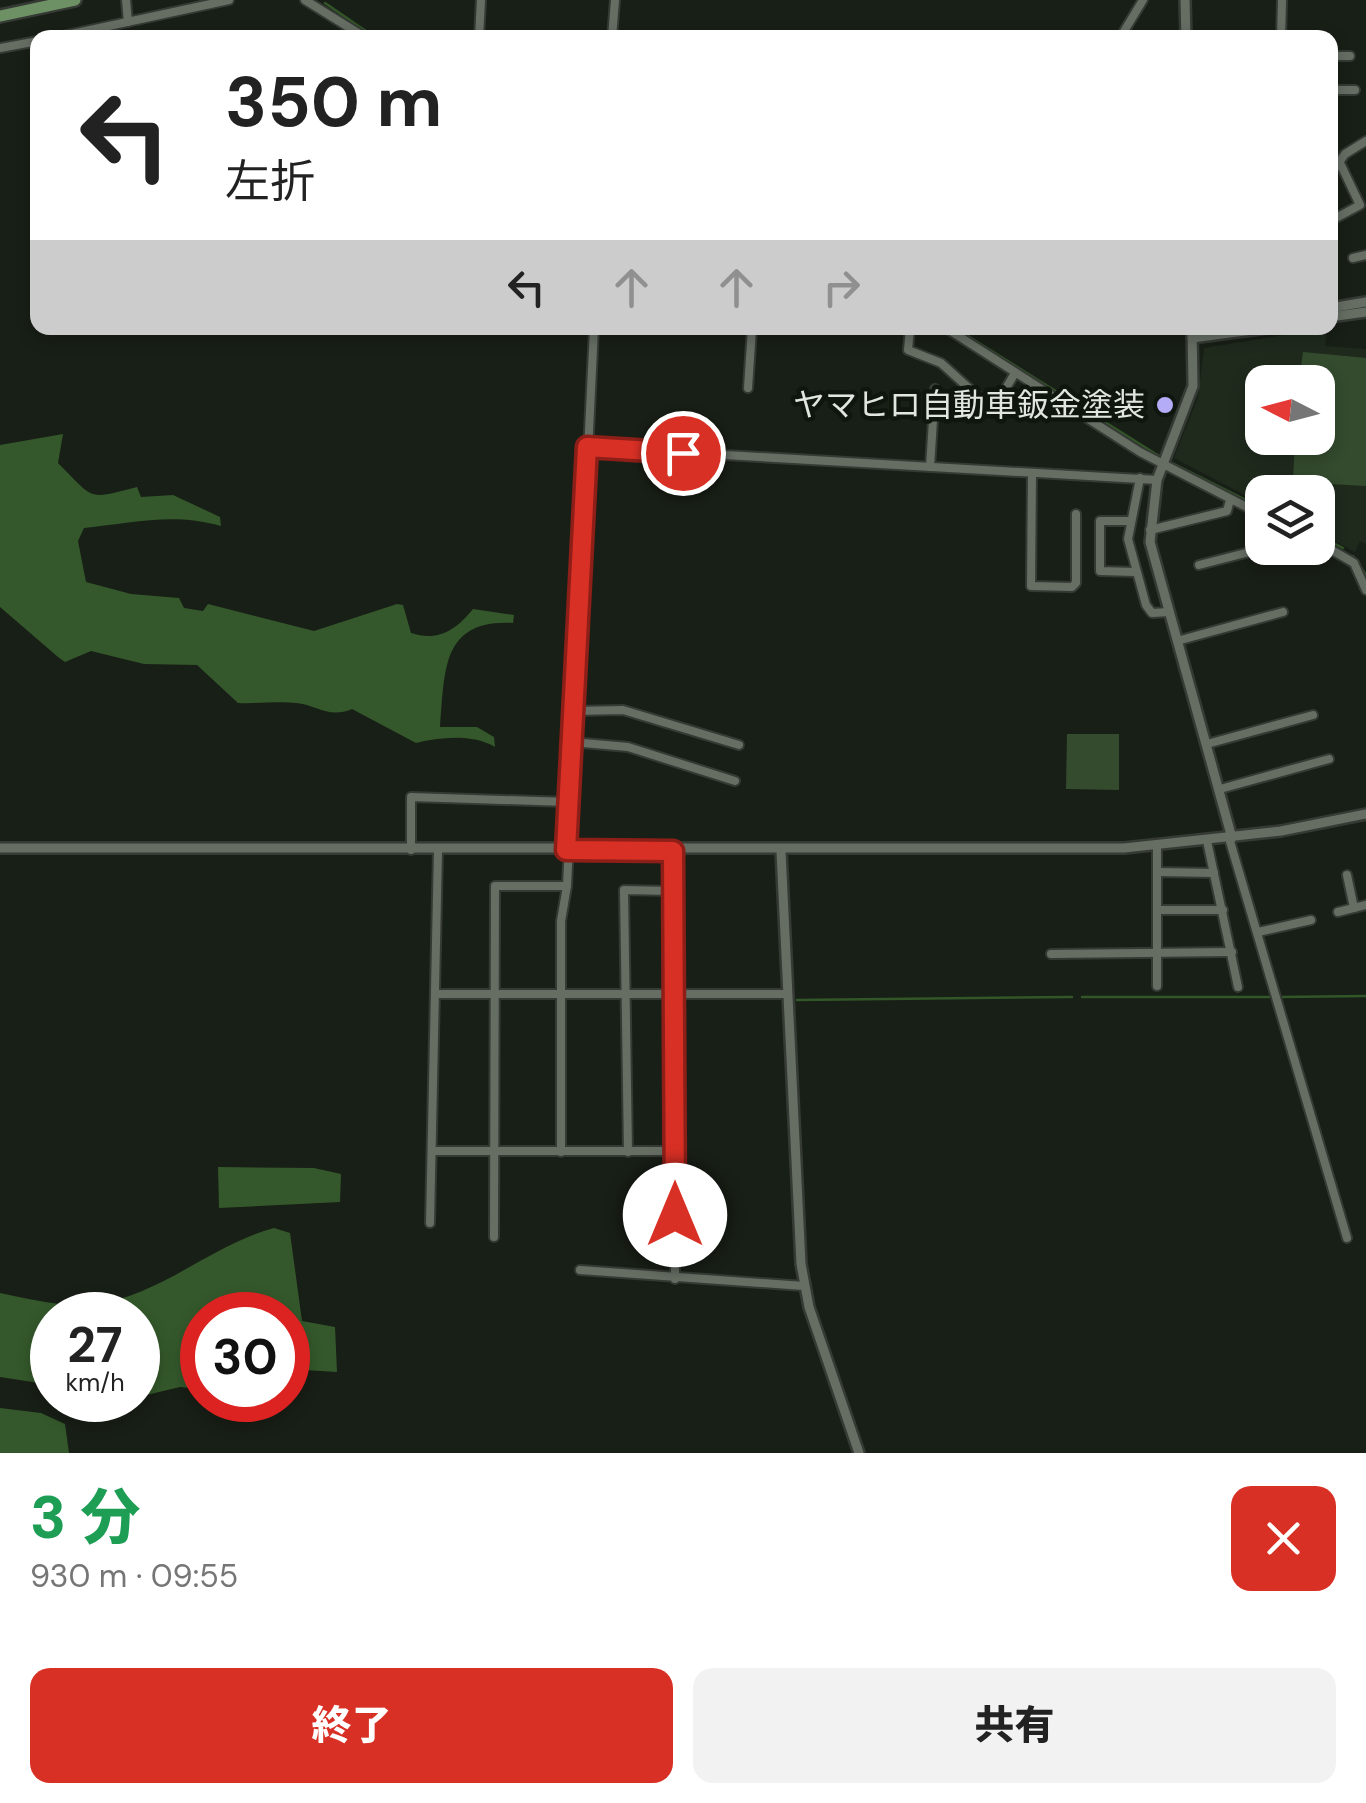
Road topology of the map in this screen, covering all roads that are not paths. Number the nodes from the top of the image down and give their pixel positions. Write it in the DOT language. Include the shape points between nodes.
graph roads {
  1 [pos="76,0"];
  2 [pos="126,0"];
  3 [pos="229,0"];
  4 [pos="306,0"];
  5 [pos="482,0"];
  6 [pos="615,0"];
  7 [pos="1185,0"];
  8 [pos="1282,0"];
  9 [pos="1140,1"];
  10 [pos="6,10"];
  11 [pos="128,22"];
  12 [pos="90,30"];
  13 [pos="353,30"];
  14 [pos="480,30"];
  15 [pos="613,30"];
  16 [pos="1124,30"];
  17 [pos="1186,30"];
  18 [pos="1281,30"];
  19 [pos="30,42"];
  20 [pos="0,48"];
  21 [pos="1338,56"];
  22 [pos="1350,56"];
  23 [pos="1338,90"];
  24 [pos="1356,90"];
  25 [pos="1366,141"];
  26 [pos="1339,162"];
  27 [pos="1338,217"];
  28 [pos="1366,255"];
  29 [pos="1353,258"];
  30 [pos="1366,302"];
  31 [pos="1338,307"];
  32 [pos="1366,312"];
  33 [pos="1338,316"];
  34 [pos="594,335"];
  35 [pos="752,335"];
  36 [pos="909,335"];
  37 [pos="957,335"];
  38 [pos="1192,335"];
  39 [pos="1015,373"];
  40 [pos="748,388"];
  41 [pos="935,389"];
  42 [pos="587,447"];
  43 [pos="1162,465"];
  44 [pos="930,466"];
  45 [pos="1032,474"];
  46 [pos="1140,478"];
  47 [pos="1157,480"];
  48 [pos="1230,500"];
  49 [pos="1245,507"];
  50 [pos="1076,514"];
  51 [pos="1131,521"];
  52 [pos="1150,530"];
  53 [pos="1335,552"];
  54 [pos="1245,553"];
  55 [pos="1199,565"];
  56 [pos="1136,572"];
  57 [pos="1366,590"];
  58 [pos="1169,612"];
  59 [pos="1284,612"];
  60 [pos="1177,640"];
  61 [pos="574,711"];
  62 [pos="1313,714"];
  63 [pos="572,742"];
  64 [pos="1206,744"];
  65 [pos="739,746"];
  66 [pos="1329,759"];
  67 [pos="734,780"];
  68 [pos="1220,789"];
  69 [pos="568,802"];
  70 [pos="1366,814"];
  71 [pos="1231,838"];
  72 [pos="1207,841"];
  73 [pos="1158,846"];
  74 [pos="0,848"];
  75 [pos="411,850"];
  76 [pos="438,850"];
  77 [pos="566,850"];
  78 [pos="673,851"];
  79 [pos="781,852"];
  80 [pos="1158,872"];
  81 [pos="1214,874"];
  82 [pos="1347,875"];
  83 [pos="567,886"];
  84 [pos="673,891"];
  85 [pos="1366,905"];
  86 [pos="1354,908"];
  87 [pos="1158,910"];
  88 [pos="1223,910"];
  89 [pos="1338,912"];
  90 [pos="1311,920"];
  91 [pos="1258,932"];
  92 [pos="1158,952"];
  93 [pos="1232,952"];
  94 [pos="1050,954"];
  95 [pos="1157,986"];
  96 [pos="1238,987"];
  97 [pos="438,994"];
  98 [pos="561,994"];
  99 [pos="788,994"];
  100 [pos="495,995"];
  101 [pos="626,995"];
  102 [pos="674,996"];
  103 [pos="674,1151"];
  104 [pos="432,1152"];
  105 [pos="496,1152"];
  106 [pos="561,1152"];
  107 [pos="628,1152"];
  108 [pos="430,1222"];
  109 [pos="494,1236"];
  110 [pos="1347,1238"];
  111 [pos="580,1270"];
  112 [pos="675,1279"];
  113 [pos="804,1286"];
  114 [pos="859,1453"];
  1 -- 10 [label="main road"];
  2 -- 11 [label="street"];
  3 -- 11 [label="street"];
  4 -- 13 [label="street"];
  5 -- 14 [label="street"];
  6 -- 15 [label="street"];
  7 -- 17 [label="street"];
  8 -- 18 [label="street"];
  9 -- 16 [label="street"];
  11 -- 12 [label="street"];
  19 -- 20 [label="street"];
  21 -- 22 [label="street"];
  23 -- 24 [label="street"];
  25 -- 26 [label="street"];
  26 -- 27 [label="street" via="1360,205"];
  28 -- 29 [label="street"];
  30 -- 31 [label="street"];
  32 -- 33 [label="street"];
  34 -- 42 [label="street"];
  35 -- 40 [label="street"];
  36 -- 39 [label="street" via="908,350 940,363 993,410"];
  37 -- 39 [label="street"];
  38 -- 43 [label="street" via="1193,386"];
  39 -- 43 [label="street"];
  41 -- 44 [label="street"];
  42 -- 44 [label="street"];
  42 -- 61 [label="street"];
  43 -- 47 [label="street"];
  43 -- 48 [label="street"];
  44 -- 45 [label="street"];
  45 -- 46 [label="street"];
  45 -- 50 [label="street" via="1031,586 1076,583"];
  46 -- 47 [label="street"];
  46 -- 51 [label="street"];
  47 -- 52 [label="street"];
  48 -- 49 [label="street"];
  48 -- 52 [label="street" via="1228,512"];
  51 -- 56 [label="street"];
  51 -- 56 [label="street" via="1100,521 1100,571"];
  52 -- 58 [label="street"];
  53 -- 57 [label="street" via="1354,563"];
  54 -- 55 [label="street"];
  56 -- 58 [label="street" via="1152,613"];
  58 -- 60 [label="street"];
  59 -- 60 [label="street"];
  60 -- 64 [label="street"];
  61 -- 63 [label="street"];
  61 -- 65 [label="street" via="623,710"];
  62 -- 64 [label="street"];
  63 -- 67 [label="street" via="628,747"];
  63 -- 69 [label="street"];
  64 -- 68 [label="street"];
  66 -- 68 [label="street"];
  68 -- 71 [label="street"];
  69 -- 75 [label="street" via="411,797"];
  69 -- 77 [label="street"];
  70 -- 71 [label="street"];
  71 -- 72 [label="street"];
  71 -- 91 [label="street"];
  72 -- 73 [label="street"];
  72 -- 81 [label="street"];
  73 -- 79 [label="street"];
  73 -- 80 [label="street"];
  74 -- 75 [label="street"];
  75 -- 76 [label="street"];
  76 -- 77 [label="street"];
  76 -- 97 [label="street"];
  77 -- 78 [label="street"];
  77 -- 83 [label="street"];
  78 -- 79 [label="street"];
  78 -- 84 [label="street"];
  79 -- 99 [label="street"];
  80 -- 81 [label="street"];
  80 -- 87 [label="street"];
  81 -- 88 [label="street"];
  82 -- 86 [label="street"];
  83 -- 98 [label="street"];
  83 -- 100 [label="street" via="495,886"];
  84 -- 101 [label="street" via="624,890"];
  84 -- 102 [label="street"];
  85 -- 86 [label="street"];
  86 -- 89 [label="street"];
  87 -- 88 [label="street"];
  87 -- 92 [label="street"];
  88 -- 93 [label="street"];
  90 -- 91 [label="street"];
  91 -- 110 [label="street"];
  92 -- 93 [label="street"];
  92 -- 94 [label="street"];
  92 -- 95 [label="street"];
  93 -- 96 [label="street"];
  97 -- 100 [label="street"];
  97 -- 104 [label="street"];
  98 -- 100 [label="street"];
  98 -- 101 [label="street"];
  98 -- 106 [label="street"];
  99 -- 102 [label="street"];
  99 -- 113 [label="street"];
  100 -- 105 [label="street"];
  101 -- 102 [label="street"];
  101 -- 107 [label="street"];
  102 -- 103 [label="street"];
  103 -- 107 [label="street"];
  103 -- 112 [label="street"];
  104 -- 105 [label="street"];
  104 -- 108 [label="street"];
  105 -- 106 [label="street"];
  105 -- 109 [label="street"];
  106 -- 107 [label="street"];
  111 -- 112 [label="street"];
  112 -- 113 [label="street"];
  113 -- 114 [label="street"];
}
